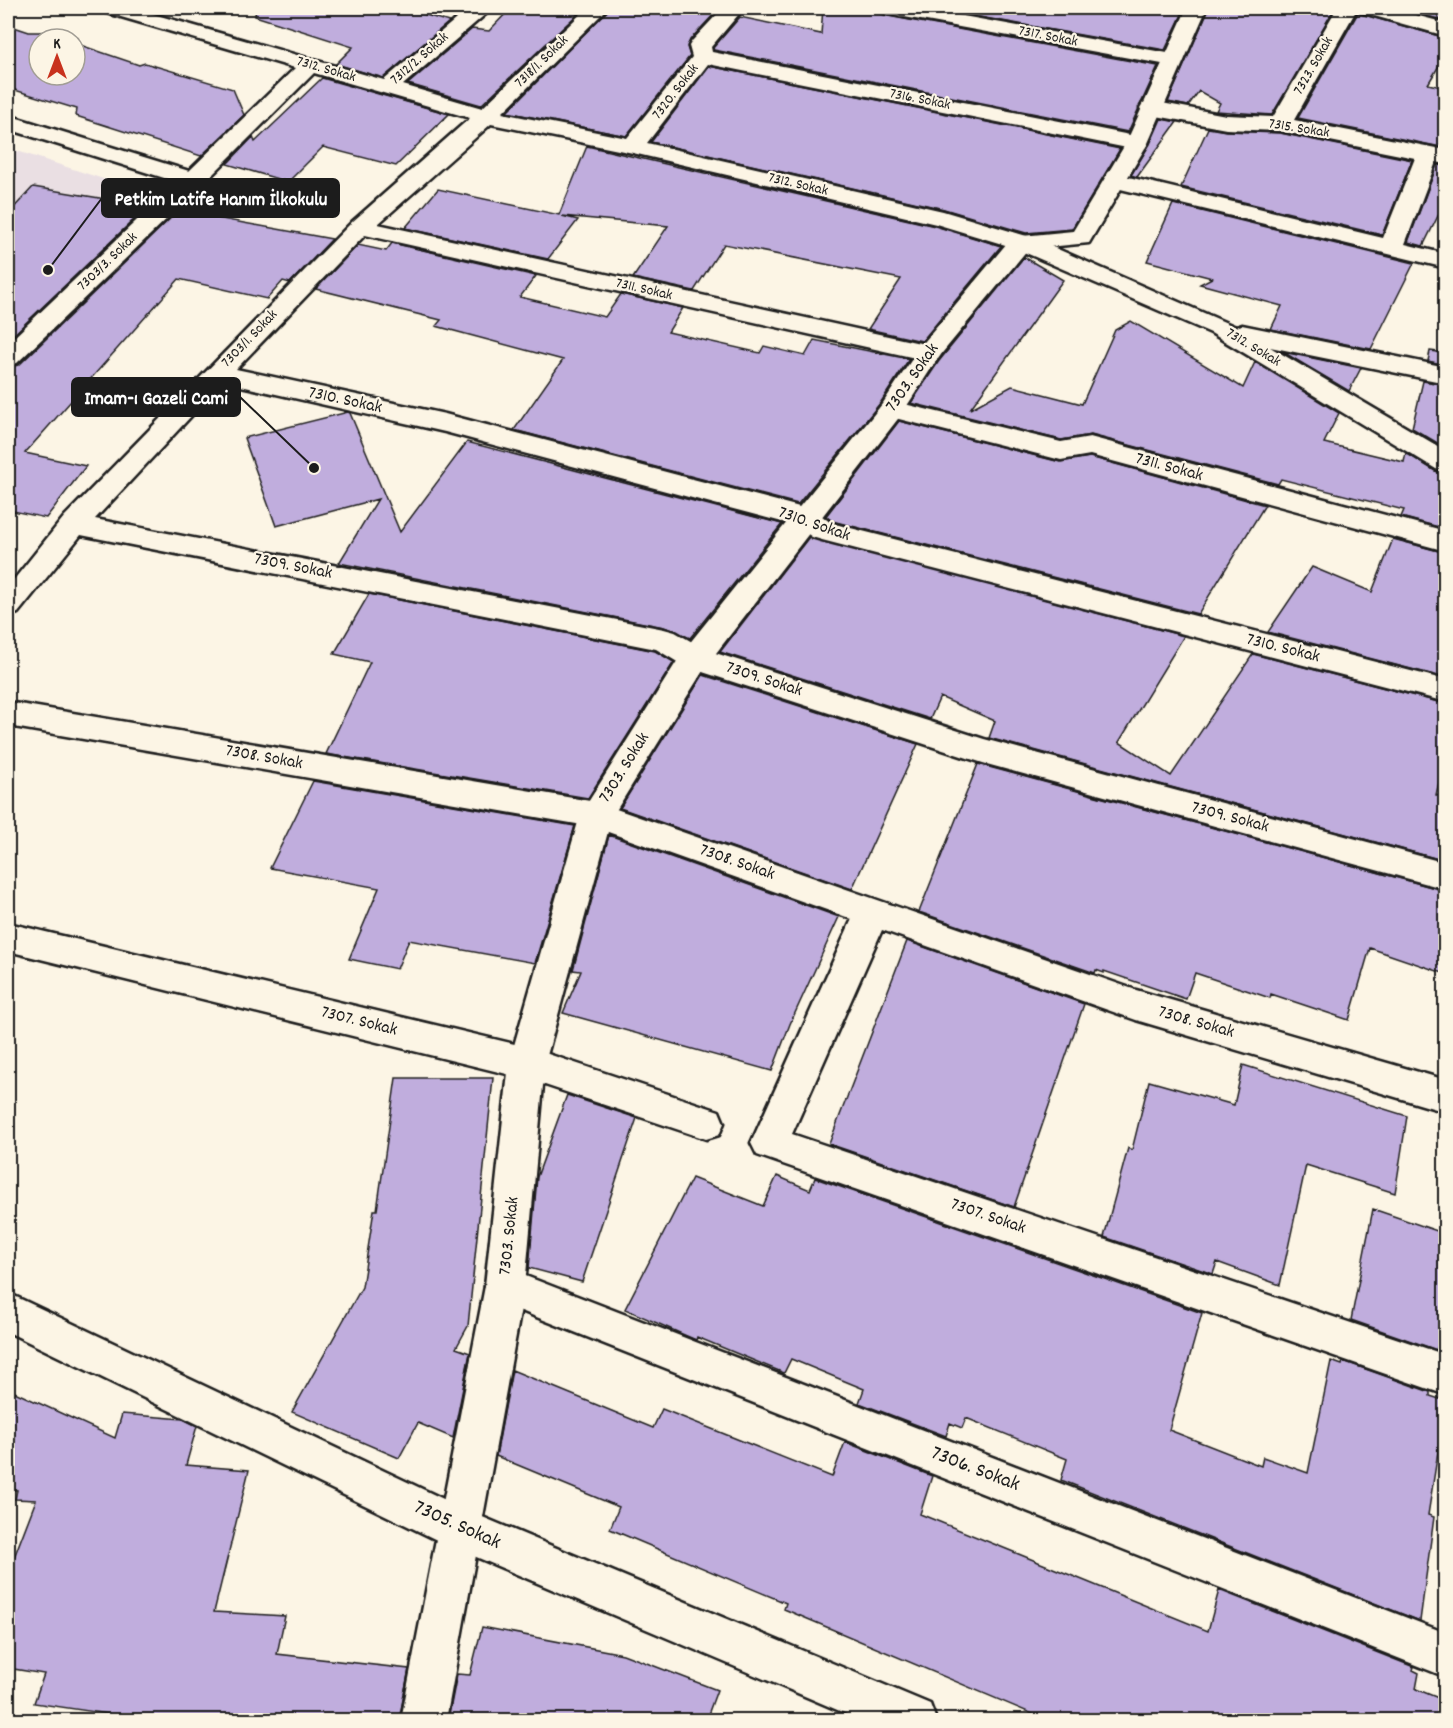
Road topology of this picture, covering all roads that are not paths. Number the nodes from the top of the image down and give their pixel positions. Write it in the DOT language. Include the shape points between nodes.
graph roads {
  1 [pos="111,8"];
  2 [pos="190,8"];
  3 [pos="481,8"];
  4 [pos="598,8"];
  5 [pos="734,8"];
  6 [pos="888,8"];
  7 [pos="1197,8"];
  8 [pos="1347,8"];
  9 [pos="1367,8"];
  10 [pos="1446,30"];
  11 [pos="202,32"];
  12 [pos="703,57"];
  13 [pos="1173,60"];
  14 [pos="310,66"];
  15 [pos="387,88"];
  16 [pos="1151,108"];
  17 [pos="486,116"];
  18 [pos="8,122"];
  19 [pos="1280,124"];
  20 [pos="1137,143"];
  21 [pos="633,146"];
  22 [pos="1437,155"];
  23 [pos="194,180"];
  24 [pos="1116,181"];
  25 [pos="360,226"];
  26 [pos="1021,242"];
  27 [pos="1390,248"];
  28 [pos="1446,261"];
  29 [pos="1220,328"];
  30 [pos="928,353"];
  31 [pos="8,357"];
  32 [pos="217,373"];
  33 [pos="1446,375"];
  34 [pos="892,409"];
  35 [pos="1446,463"];
  36 [pos="807,519"];
  37 [pos="74,524"];
  38 [pos="1446,541"];
  39 [pos="8,606"];
  40 [pos="695,658"];
  41 [pos="1446,691"];
  42 [pos="8,714"];
  43 [pos="596,815"];
  44 [pos="1446,876"];
  45 [pos="873,911"];
  46 [pos="8,937"];
  47 [pos="526,1063"];
  48 [pos="1446,1096"];
  49 [pos="706,1123"];
  50 [pos="505,1286"];
  51 [pos="8,1312"];
  52 [pos="1446,1375"];
  53 [pos="458,1528"];
  54 [pos="1446,1654"];
  55 [pos="423,1720"];
  56 [pos="914,1720"];
  1 -- 11 [label="street, 7312. Sokak"];
  2 -- 11 [label="street"];
  3 -- 15 [label="street, 7312/2. Sokak"];
  4 -- 17 [label="street, 7318/1. Sokak"];
  5 -- 12 [label="street, 7320. Sokak" via="700,46"];
  6 -- 13 [label="street, 7317. Sokak"];
  7 -- 13 [label="street"];
  8 -- 19 [label="street, 7323. Sokak"];
  9 -- 10 [label="street"];
  11 -- 14 [label="street, 7312. Sokak"];
  12 -- 20 [label="street, 7316. Sokak"];
  12 -- 21 [label="street, 7320. Sokak"];
  13 -- 16 [label="street"];
  14 -- 15 [label="street, 7312. Sokak"];
  14 -- 23 [label="street, 7303/3. Sokak"];
  15 -- 17 [label="street, 7312. Sokak"];
  16 -- 19 [label="street, 7315. Sokak" via="1226,122"];
  16 -- 20 [label="street"];
  17 -- 21 [label="street, 7312. Sokak"];
  17 -- 25 [label="street, 7303/1. Sokak"];
  18 -- 23 [label="street"];
  19 -- 22 [label="street, 7315. Sokak"];
  20 -- 24 [label="street"];
  21 -- 26 [label="street, 7312. Sokak" via="944,218"];
  22 -- 27 [label="street"];
  23 -- 31 [label="street, 7303/3. Sokak"];
  24 -- 26 [label="street" via="1081,238"];
  24 -- 27 [label="street"];
  25 -- 30 [label="street, 7311. Sokak"];
  25 -- 32 [label="street, 7303/1. Sokak"];
  26 -- 29 [label="street, 7312. Sokak"];
  26 -- 30 [label="street, 7303. Sokak"];
  27 -- 28 [label="street"];
  29 -- 33 [label="street"];
  29 -- 35 [label="street, 7312. Sokak"];
  30 -- 34 [label="street, 7303. Sokak"];
  32 -- 36 [label="street, 7310. Sokak" via="445,423"];
  32 -- 37 [label="street, 7303/1. Sokak"];
  34 -- 36 [label="street, 7303. Sokak"];
  34 -- 38 [label="street, 7311. Sokak" via="1061,451 1090,446"];
  36 -- 40 [label="street, 7303. Sokak"];
  36 -- 41 [label="street, 7310. Sokak" via="822,530"];
  37 -- 39 [label="street, 7303/1. Sokak"];
  37 -- 40 [label="street, 7309. Sokak" via="664,640"];
  40 -- 43 [label="street, 7303. Sokak"];
  40 -- 44 [label="street, 7309. Sokak" via="983,752"];
  42 -- 43 [label="street, 7308. Sokak"];
  43 -- 45 [label="street, 7308. Sokak"];
  43 -- 47 [label="street, 7303. Sokak"];
  45 -- 48 [label="street, 7308. Sokak" via="1136,1005"];
  45 -- 52 [label="street, 7307. Sokak" via="770,1143"];
  46 -- 47 [label="street, 7307. Sokak"];
  47 -- 49 [label="street, 7307. Sokak"];
  47 -- 50 [label="street, 7303. Sokak"];
  50 -- 53 [label="street, 7303. Sokak"];
  50 -- 54 [label="street, 7306. Sokak"];
  51 -- 53 [label="street, 7305. Sokak"];
  53 -- 55 [label="street, 7303. Sokak"];
  53 -- 56 [label="street, 7305. Sokak"];
}
